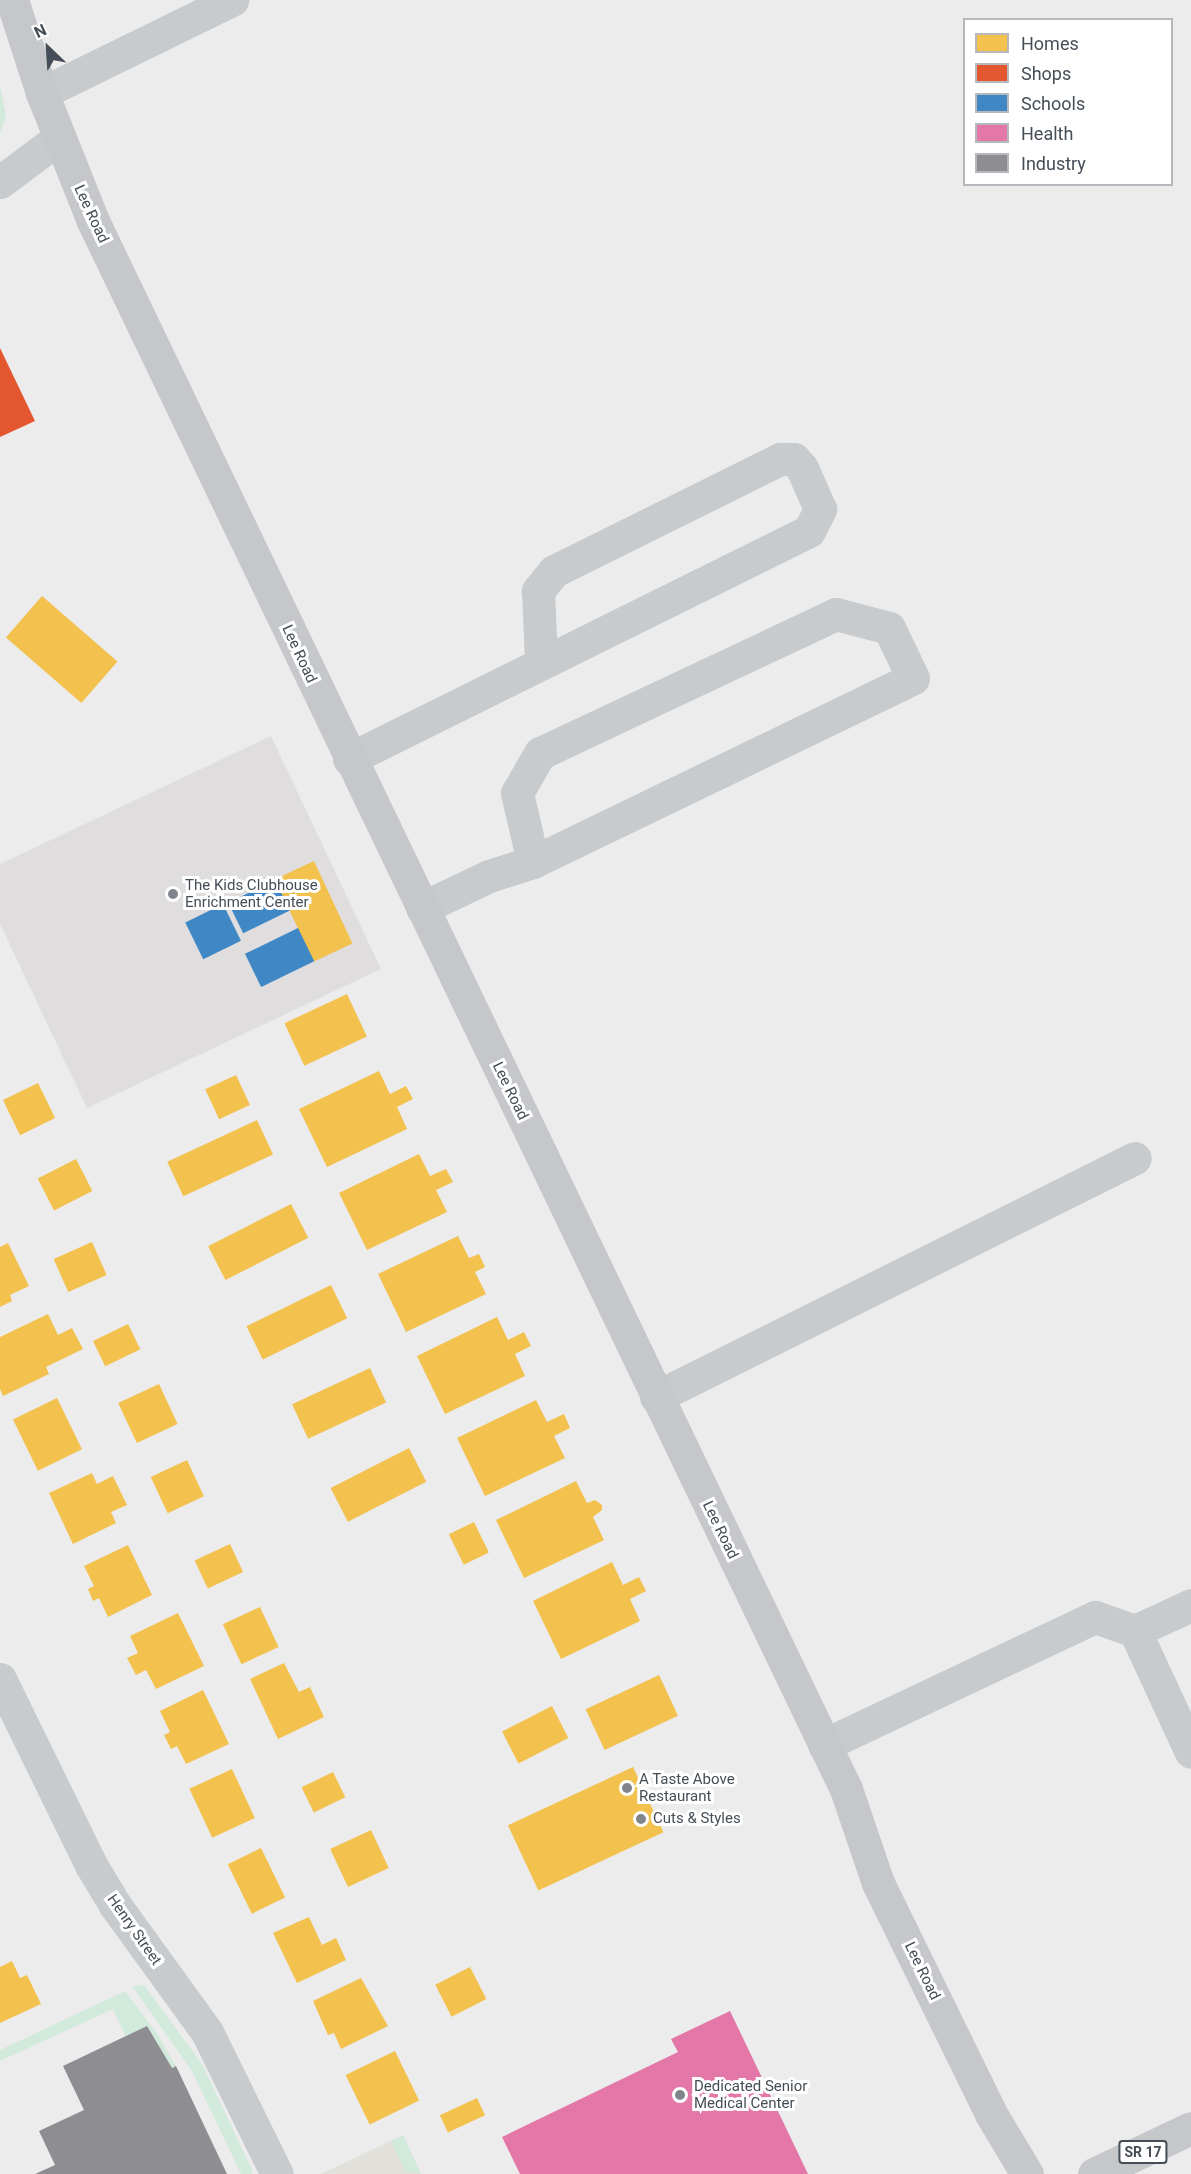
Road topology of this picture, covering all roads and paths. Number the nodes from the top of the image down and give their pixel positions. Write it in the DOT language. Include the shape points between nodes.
graph roads {
  1 [pos="12,0"];
  2 [pos="232,0"];
  3 [pos="42,93"];
  4 [pos="59,138"];
  5 [pos="0,182"];
  6 [pos="541,661"];
  7 [pos="349,759"];
  8 [pos="533,862"];
  9 [pos="422,908"];
  10 [pos="1135,1158"];
  11 [pos="656,1397"];
  12 [pos="1191,1605"];
  13 [pos="1135,1631"];
  14 [pos="0,1679"];
  15 [pos="824,1745"];
  16 [pos="1191,1752"];
  17 [pos="1191,2128"];
  18 [pos="278,2174"];
  19 [pos="1028,2174"];
  20 [pos="1094,2174"];
  1 -- 3 [label="main road, Lee Road"];
  2 -- 3 [label="street"];
  3 -- 4 [label="main road, Lee Road"];
  4 -- 5 [label="street"];
  4 -- 7 [label="main road, Lee Road" via="93,221"];
  6 -- 6 [label="street" via="809,531 820,509 802,468 794,459 780,459 554,571 538,591"];
  6 -- 7 [label="street"];
  7 -- 9 [label="main road, Lee Road"];
  8 -- 8 [label="street" via="913,678 889,628 836,614 540,753 517,793"];
  8 -- 9 [label="street" via="489,876"];
  9 -- 11 [label="main road, Lee Road"];
  10 -- 11 [label="street"];
  11 -- 15 [label="main road, Lee Road"];
  12 -- 13 [label="street"];
  13 -- 15 [label="street" via="1095,1617"];
  13 -- 16 [label="street"];
  14 -- 18 [label="street, Henry Street" via="91,1865 207,2032"];
  15 -- 19 [label="main road, Lee Road" via="846,1789 878,1883 991,2114"];
  17 -- 20 [label="main road, SR 17"];
}
